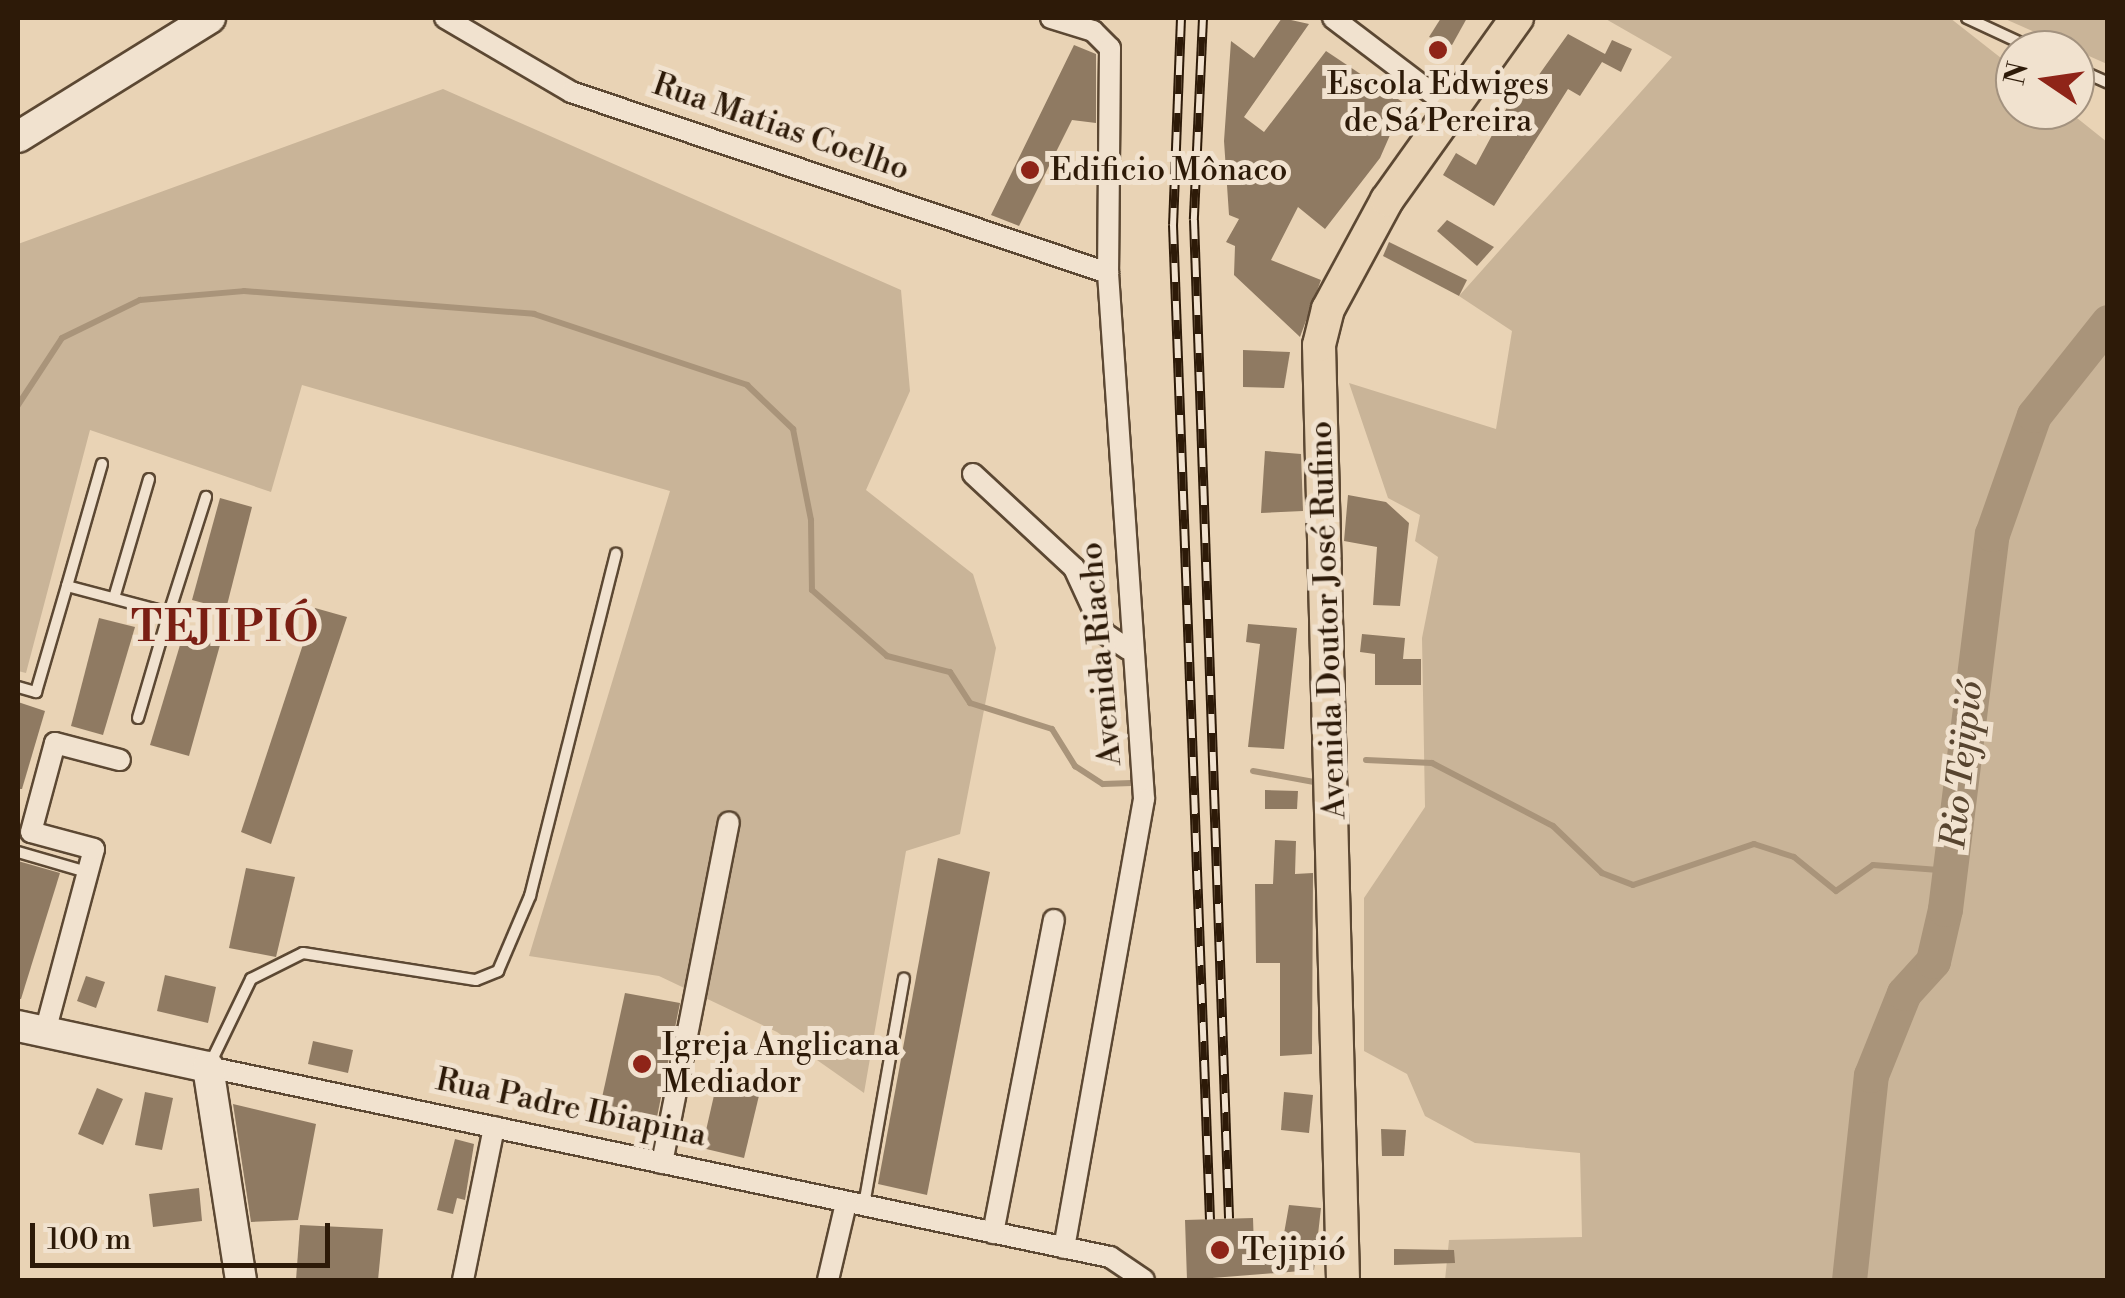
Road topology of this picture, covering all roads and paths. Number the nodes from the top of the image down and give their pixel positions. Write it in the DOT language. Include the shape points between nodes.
graph roads {
  1 [pos="210,18"];
  2 [pos="445,18"];
  3 [pos="1051,18"];
  4 [pos="1332,18"];
  5 [pos="1517,18"];
  6 [pos="1967,18"];
  7 [pos="1995,31"];
  8 [pos="156,32"];
  9 [pos="1454,109"];
  10 [pos="18,137"];
  11 [pos="1108,273"];
  12 [pos="102,464"];
  13 [pos="973,474"];
  14 [pos="149,479"];
  15 [pos="206,496"];
  16 [pos="616,554"];
  17 [pos="67,586"];
  18 [pos="114,598"];
  19 [pos="169,612"];
  20 [pos="1128,649"];
  21 [pos="18,687"];
  22 [pos="138,718"];
  23 [pos="120,760"];
  24 [pos="729,822"];
  25 [pos="18,852"];
  26 [pos="87,872"];
  27 [pos="1054,920"];
  28 [pos="904,979"];
  29 [pos="32,1029"];
  30 [pos="208,1067"];
  31 [pos="494,1127"];
  32 [pos="662,1163"];
  33 [pos="855,1204"];
  34 [pos="993,1233"];
  35 [pos="1064,1248"];
  36 [pos="1110,1258"];
  37 [pos="1342,1279"];
  38 [pos="241,1280"];
  39 [pos="463,1280"];
  40 [pos="828,1280"];
  41 [pos="1116,1280"];
  42 [pos="1144,1280"];
  1 -- 8 [label="street"];
  2 -- 11 [label="street, Rua Matias Coelho" via="572,92"];
  3 -- 11 [label="street, Avenida Riacho" via="1093,31 1110,48"];
  4 -- 9 [label="street"];
  5 -- 9 [label="main road, Avenida Doutor José Rufino"];
  6 -- 7 [label="lane"];
  8 -- 10 [label="street"];
  9 -- 37 [label="main road, Avenida Doutor José Rufino" via="1353,256 1319,345"];
  11 -- 20 [label="street, Avenida Riacho"];
  12 -- 17 [label="lane"];
  13 -- 20 [label="street" via="1074,568 1104,633"];
  14 -- 18 [label="lane"];
  15 -- 19 [label="lane"];
  16 -- 30 [label="lane" via="530,896 498,971 476,980 303,952 250,979"];
  17 -- 18 [label="lane"];
  17 -- 21 [label="lane" via="36,692"];
  18 -- 19 [label="lane"];
  19 -- 22 [label="lane"];
  20 -- 35 [label="street, Avenida Riacho" via="1142,848"];
  23 -- 26 [label="street" via="55,743 31,832 94,848"];
  24 -- 32 [label="street"];
  25 -- 26 [label="lane"];
  26 -- 29 [label="street"];
  27 -- 34 [label="street"];
  28 -- 33 [label="lane"];
  29 -- 30 [label="street, Rua Padre Ibiapina"];
  30 -- 31 [label="street, Rua Padre Ibiapina"];
  30 -- 38 [label="street"];
  31 -- 32 [label="street, Rua Padre Ibiapina"];
  31 -- 39 [label="street"];
  32 -- 33 [label="street, Rua Padre Ibiapina"];
  33 -- 34 [label="street, Rua Padre Ibiapina"];
  33 -- 40 [label="street"];
  34 -- 35 [label="street, Rua Padre Ibiapina"];
  35 -- 36 [label="street, Rua Padre Ibiapina"];
  36 -- 41 [label="street"];
  36 -- 42 [label="street"];
}
